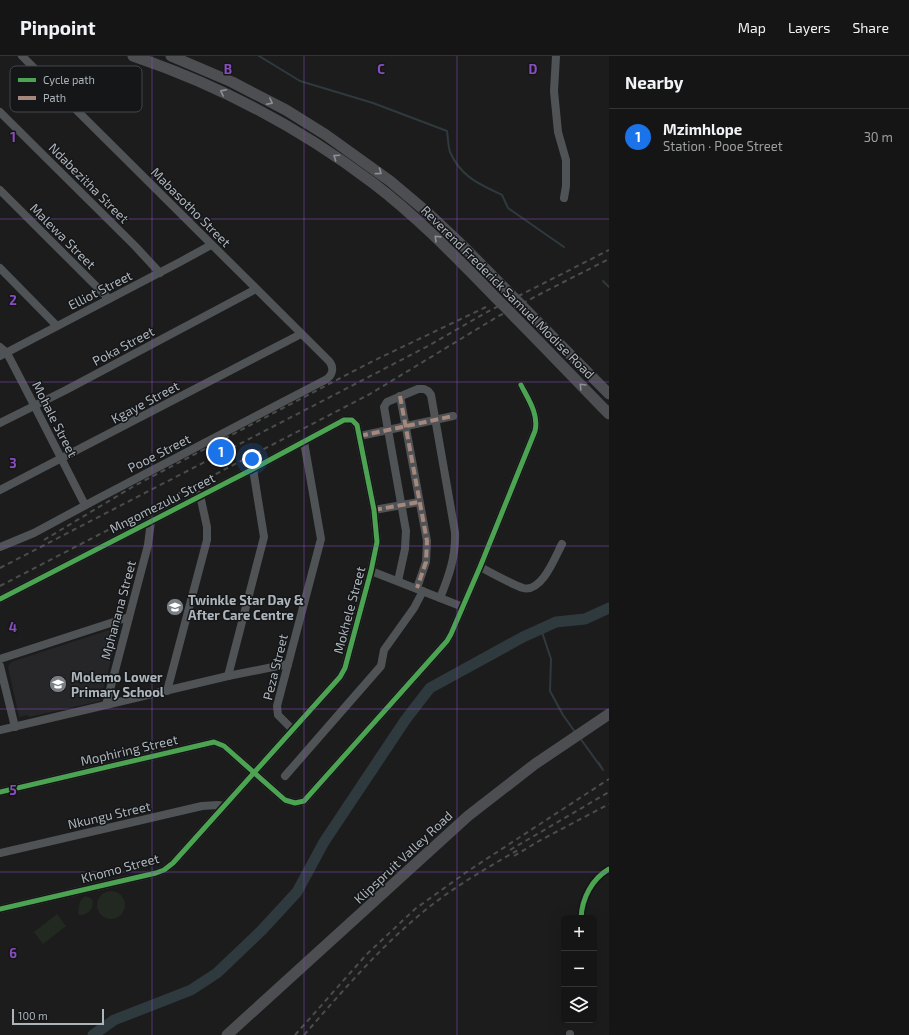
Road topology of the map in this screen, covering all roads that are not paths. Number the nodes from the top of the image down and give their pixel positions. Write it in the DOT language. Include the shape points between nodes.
graph roads {
  1 [pos="22,56"];
  2 [pos="133,56"];
  3 [pos="171,56"];
  4 [pos="556,56"];
  5 [pos="32,66"];
  6 [pos="0,112"];
  7 [pos="78,112"];
  8 [pos="0,190"];
  9 [pos="564,198"];
  10 [pos="211,244"];
  11 [pos="0,268"];
  12 [pos="160,273"];
  13 [pos="256,289"];
  14 [pos="109,299"];
  15 [pos="57,326"];
  16 [pos="301,334"];
  17 [pos="0,347"];
  18 [pos="3,355"];
  19 [pos="329,378"];
  20 [pos="521,385"];
  21 [pos="609,394"];
  22 [pos="400,396"];
  23 [pos="34,404"];
  24 [pos="609,414"];
  25 [pos="453,416"];
  26 [pos="435,420"];
  27 [pos="355,422"];
  28 [pos="0,423"];
  29 [pos="405,426"];
  30 [pos="387,430"];
  31 [pos="360,436"];
  32 [pos="304,442"];
  33 [pos="61,459"];
  34 [pos="253,469"];
  35 [pos="0,490"];
  36 [pos="200,495"];
  37 [pos="419,502"];
  38 [pos="85,505"];
  39 [pos="401,505"];
  40 [pos="374,510"];
  41 [pos="151,521"];
  42 [pos="562,544"];
  43 [pos="0,547"];
  44 [pos="480,567"];
  45 [pos="371,571"];
  46 [pos="398,581"];
  47 [pos="420,590"];
  48 [pos="440,598"];
  49 [pos="0,599"];
  50 [pos="463,607"];
  51 [pos="129,617"];
  52 [pos="0,659"];
  53 [pos="288,664"];
  54 [pos="0,666"];
  55 [pos="228,676"];
  56 [pos="167,691"];
  57 [pos="106,705"];
  58 [pos="609,714"];
  59 [pos="609,721"];
  60 [pos="596,726"];
  61 [pos="14,727"];
  62 [pos="0,730"];
  63 [pos="293,730"];
  64 [pos="565,748"];
  65 [pos="254,773"];
  66 [pos="285,776"];
  67 [pos="0,792"];
  68 [pos="224,806"];
  69 [pos="0,853"];
  70 [pos="0,909"];
  71 [pos="227,1035"];
  72 [pos="236,1035"];
  1 -- 5 [label="street, Mabasotho Street"];
  24 -- 2 [label="main road, Reverend Frederick Samuel Modise Road, one-way" via="464,265 374,184 274,118 222,91"];
  3 -- 21 [label="main road, Reverend Frederick Samuel Modise Road, one-way" via="232,82 286,110 390,181 464,247"];
  4 -- 9 [label="street" via="554,91 558,132 566,160"];
  6 -- 12 [label="street, Ndabezitha Street"];
  7 -- 10 [label="street, Mabasotho Street"];
  8 -- 14 [label="street, Malewa Street"];
  10 -- 12 [label="street, Elliot Street"];
  10 -- 13 [label="street, Mabasotho Street"];
  11 -- 15 [label="street"];
  12 -- 14 [label="street, Elliot Street"];
  13 -- 16 [label="street, Mabasotho Street"];
  13 -- 23 [label="street, Poka Street"];
  14 -- 15 [label="street, Elliot Street"];
  15 -- 18 [label="street, Elliot Street"];
  16 -- 19 [label="street, Mabasotho Street" via="332,364"];
  16 -- 33 [label="street, Kgaye Street"];
  17 -- 18 [label="street, Mohale Street"];
  18 -- 23 [label="street, Mohale Street"];
  19 -- 38 [label="street, Pooe Street"];
  20 -- 44 [label="street, Mophiring Street" via="534,410 536,428"];
  22 -- 26 [label="street" via="418,389 428,391"];
  22 -- 29 [label="street"];
  22 -- 30 [label="street" via="387,402 384,407"];
  23 -- 28 [label="street, Poka Street"];
  23 -- 33 [label="street, Mohale Street"];
  25 -- 26 [label="street"];
  26 -- 29 [label="street"];
  26 -- 48 [label="street" via="455,543 453,563"];
  27 -- 31 [label="street, Mokhele Street"];
  27 -- 32 [label="street, Mngomezulu Street" via="344,420"];
  29 -- 30 [label="street"];
  29 -- 37 [label="street"];
  30 -- 31 [label="street"];
  30 -- 39 [label="street"];
  31 -- 40 [label="street, Mokhele Street"];
  32 -- 34 [label="street, Mngomezulu Street"];
  32 -- 53 [label="street, Peza Street" via="321,539"];
  33 -- 35 [label="street, Kgaye Street"];
  33 -- 38 [label="street, Mohale Street"];
  34 -- 36 [label="street, Mngomezulu Street"];
  34 -- 55 [label="street" via="264,537"];
  36 -- 41 [label="street, Mngomezulu Street"];
  36 -- 56 [label="street" via="207,540"];
  37 -- 39 [label="street"];
  37 -- 47 [label="street" via="427,541"];
  38 -- 43 [label="street, Pooe Street" via="29,536"];
  39 -- 40 [label="street"];
  39 -- 46 [label="street" via="406,541"];
  40 -- 45 [label="street, Mokhele Street" via="377,542"];
  41 -- 49 [label="street, Mngomezulu Street"];
  41 -- 51 [label="street, Mphanana Street" via="148,545"];
  42 -- 44 [label="street" via="542,579 533,587 523,588"];
  44 -- 50 [label="street, Mophiring Street"];
  45 -- 46 [label="street"];
  45 -- 63 [label="street, Mokhele Street" via="343,673"];
  46 -- 47 [label="street"];
  47 -- 48 [label="street"];
  47 -- 66 [label="street" via="414,608 384,650 381,666"];
  48 -- 50 [label="street"];
  50 -- 65 [label="street, Mophiring Street" via="447,641 304,801 287,801"];
  51 -- 52 [label="street"];
  51 -- 57 [label="street, Mphanana Street"];
  53 -- 55 [label="street"];
  53 -- 63 [label="street, Peza Street" via="277,710 278,715"];
  54 -- 61 [label="street"];
  55 -- 56 [label="street"];
  56 -- 57 [label="street"];
  57 -- 61 [label="street"];
  58 -- 60 [label="main road, Klipspruit Valley Road"];
  59 -- 60 [label="main road, Klipspruit Valley Road"];
  60 -- 64 [label="main road, Klipspruit Valley Road"];
  61 -- 62 [label="street"];
  63 -- 65 [label="street, Mokhele Street"];
  64 -- 71 [label="main road, Klipspruit Valley Road" via="510,783 468,816"];
  64 -- 72 [label="main road, Klipspruit Valley Road" via="464,828"];
  65 -- 67 [label="street, Mophiring Street" via="224,746 212,742"];
  65 -- 68 [label="street, Khomo Street"];
  68 -- 69 [label="street, Nkungu Street" via="202,806"];
  68 -- 70 [label="street, Khomo Street" via="164,870"];
}
